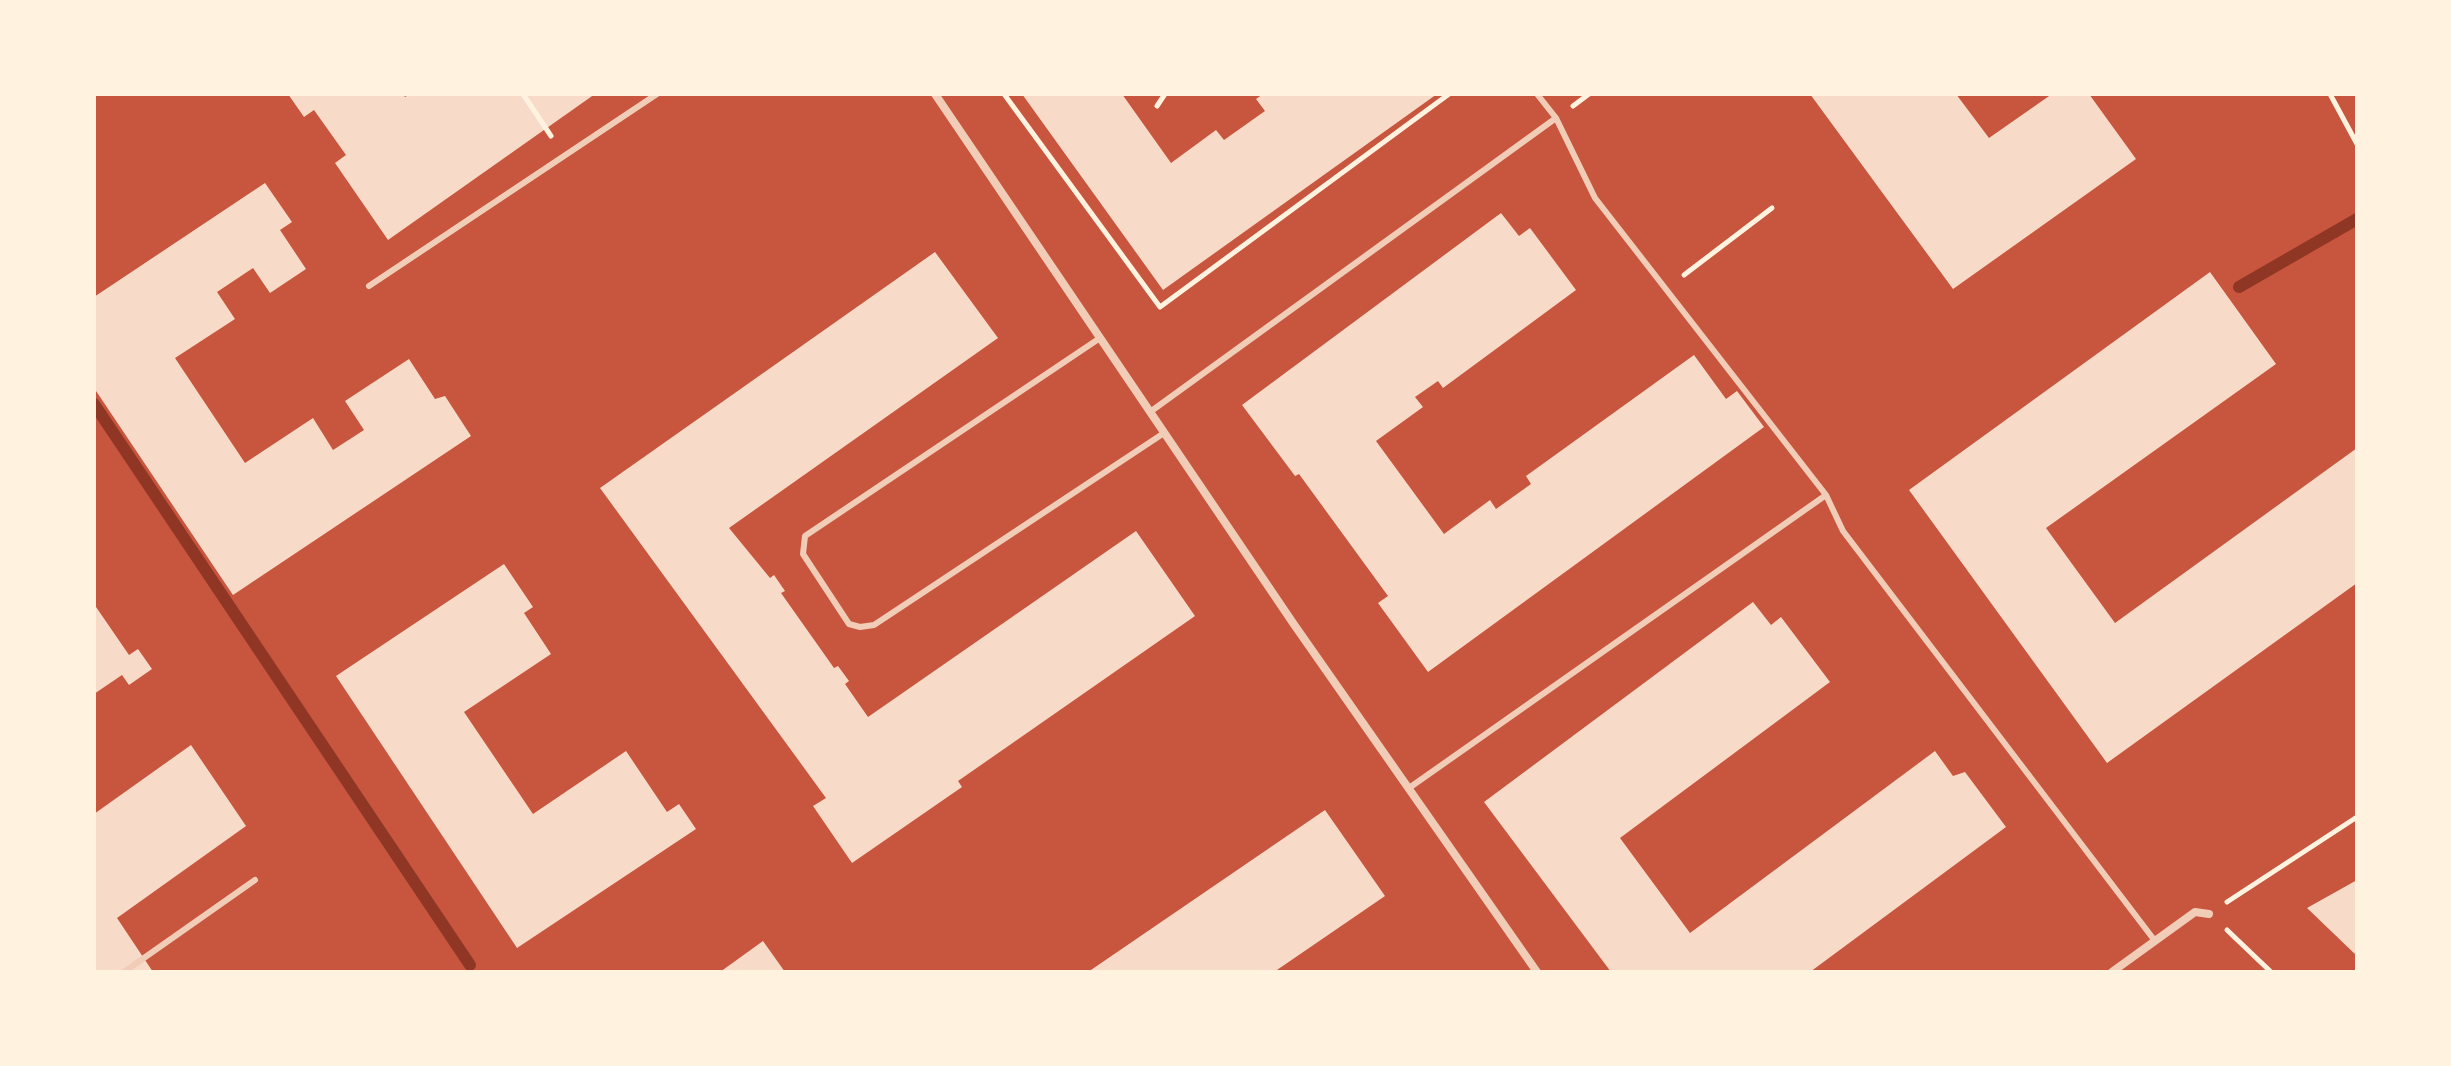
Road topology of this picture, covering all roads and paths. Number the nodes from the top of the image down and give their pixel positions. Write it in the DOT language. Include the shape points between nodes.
graph roads {
  1 [pos="523,94"];
  2 [pos="657,94"];
  3 [pos="935,94"];
  4 [pos="1004,94"];
  5 [pos="1165,94"];
  6 [pos="1449,94"];
  7 [pos="1537,94"];
  8 [pos="2330,94"];
  9 [pos="1157,106"];
  10 [pos="1556,118"];
  11 [pos="2357,144"];
  12 [pos="565,156"];
  13 [pos="1772,208"];
  14 [pos="1674,283"];
  15 [pos="369,286"];
  16 [pos="1100,338"];
  17 [pos="1150,412"];
  18 [pos="1164,433"];
  19 [pos="1826,495"];
  20 [pos="1409,788"];
  21 [pos="2357,817"];
  22 [pos="255,880"];
  23 [pos="2209,914"];
  24 [pos="2155,941"];
  25 [pos="124,972"];
  26 [pos="1537,972"];
  27 [pos="2112,972"];
  28 [pos="2271,972"];
  1 -- 12 [label="path"];
  2 -- 12 [label="lane"];
  3 -- 16 [label="street"];
  4 -- 6 [label="path" via="1160,307"];
  5 -- 9 [label="path"];
  7 -- 10 [label="lane"];
  8 -- 11 [label="path"];
  10 -- 17 [label="lane"];
  10 -- 19 [label="lane" via="1595,198"];
  12 -- 15 [label="lane"];
  13 -- 14 [label="path"];
  16 -- 17 [label="street"];
  16 -- 18 [label="lane" via="805,536 803,554 849,624 874,625"];
  17 -- 18 [label="street"];
  18 -- 20 [label="street"];
  19 -- 20 [label="lane"];
  19 -- 24 [label="lane" via="1843,531"];
  20 -- 26 [label="street"];
  21 -- 23 [label="path"];
  22 -- 25 [label="lane"];
  23 -- 24 [label="street" via="2195,912"];
  23 -- 28 [label="path"];
  24 -- 27 [label="street"];
}
